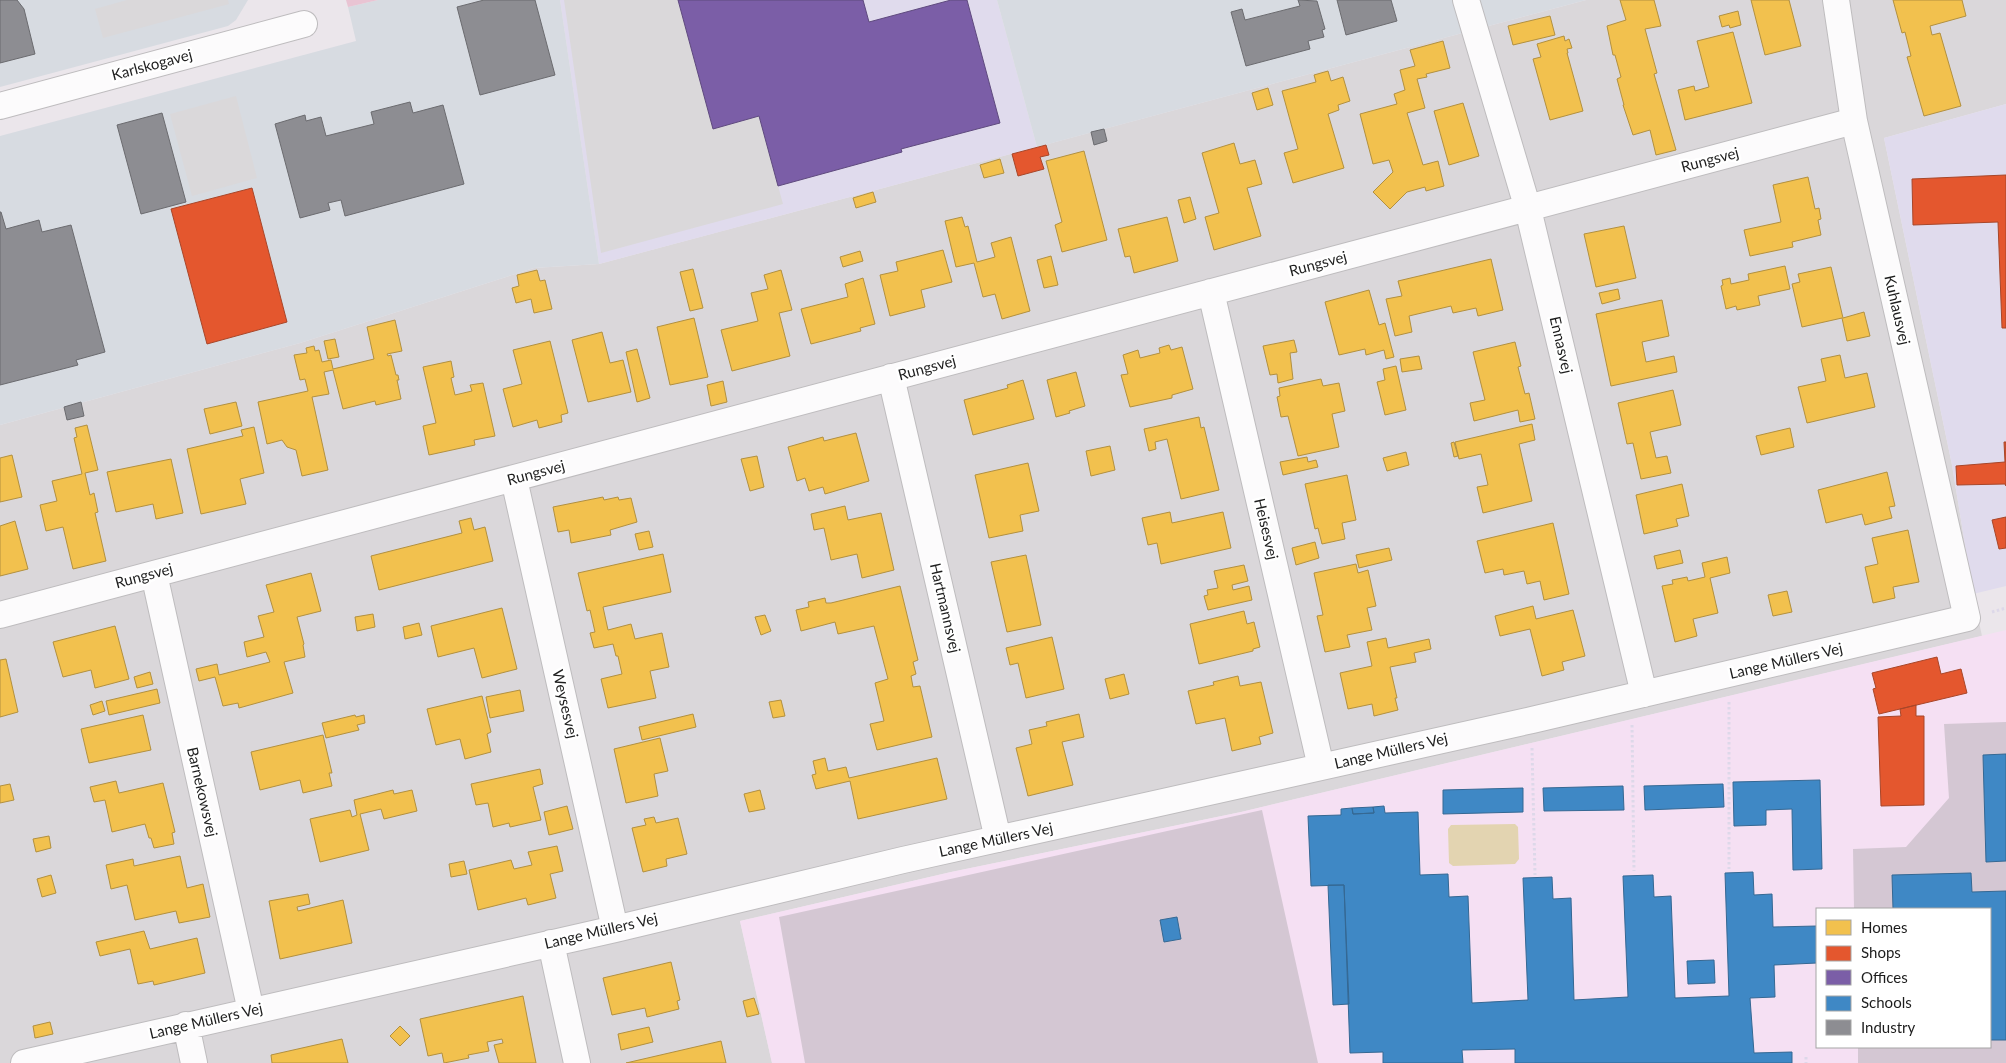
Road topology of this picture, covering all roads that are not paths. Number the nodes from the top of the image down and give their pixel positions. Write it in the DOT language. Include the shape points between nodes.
graph roads {
  1 [pos="1466,0"];
  2 [pos="1836,0"];
  3 [pos="304,24"];
  4 [pos="0,106"];
  5 [pos="1854,121"];
  6 [pos="1528,208"];
  7 [pos="1211,292"];
  8 [pos="892,378"];
  9 [pos="514,479"];
  10 [pos="154,574"];
  11 [pos="0,615"];
  12 [pos="1967,618"];
  13 [pos="1638,695"];
  14 [pos="1321,767"];
  15 [pos="998,840"];
  16 [pos="615,929"];
  17 [pos="551,943"];
  18 [pos="252,1011"];
  19 [pos="186,1025"];
  20 [pos="24,1063"];
  21 [pos="194,1063"];
  22 [pos="578,1063"];
  1 -- 6 [label="street, Ennasvej"];
  2 -- 5 [label="street, Kuhlausvej"];
  3 -- 4 [label="street, Karlskogavej"];
  5 -- 6 [label="street, Rungsvej"];
  5 -- 12 [label="street, Kuhlausvej"];
  6 -- 7 [label="street, Rungsvej"];
  6 -- 13 [label="street, Ennasvej"];
  7 -- 8 [label="street, Rungsvej"];
  7 -- 14 [label="street, Heisesvej"];
  8 -- 9 [label="street, Rungsvej"];
  8 -- 15 [label="street, Hartmannsvej"];
  9 -- 10 [label="street, Rungsvej"];
  9 -- 16 [label="street, Weysesvej"];
  10 -- 11 [label="street, Rungsvej"];
  10 -- 18 [label="street, Barnekowsvej"];
  12 -- 13 [label="street, Lange Müllers Vej"];
  13 -- 14 [label="street, Lange Müllers Vej"];
  14 -- 15 [label="street, Lange Müllers Vej"];
  15 -- 16 [label="street, Lange Müllers Vej"];
  16 -- 17 [label="street, Lange Müllers Vej"];
  17 -- 18 [label="street, Lange Müllers Vej"];
  17 -- 22 [label="street"];
  18 -- 19 [label="street, Lange Müllers Vej"];
  19 -- 20 [label="street, Lange Müllers Vej"];
  19 -- 21 [label="street"];
}
